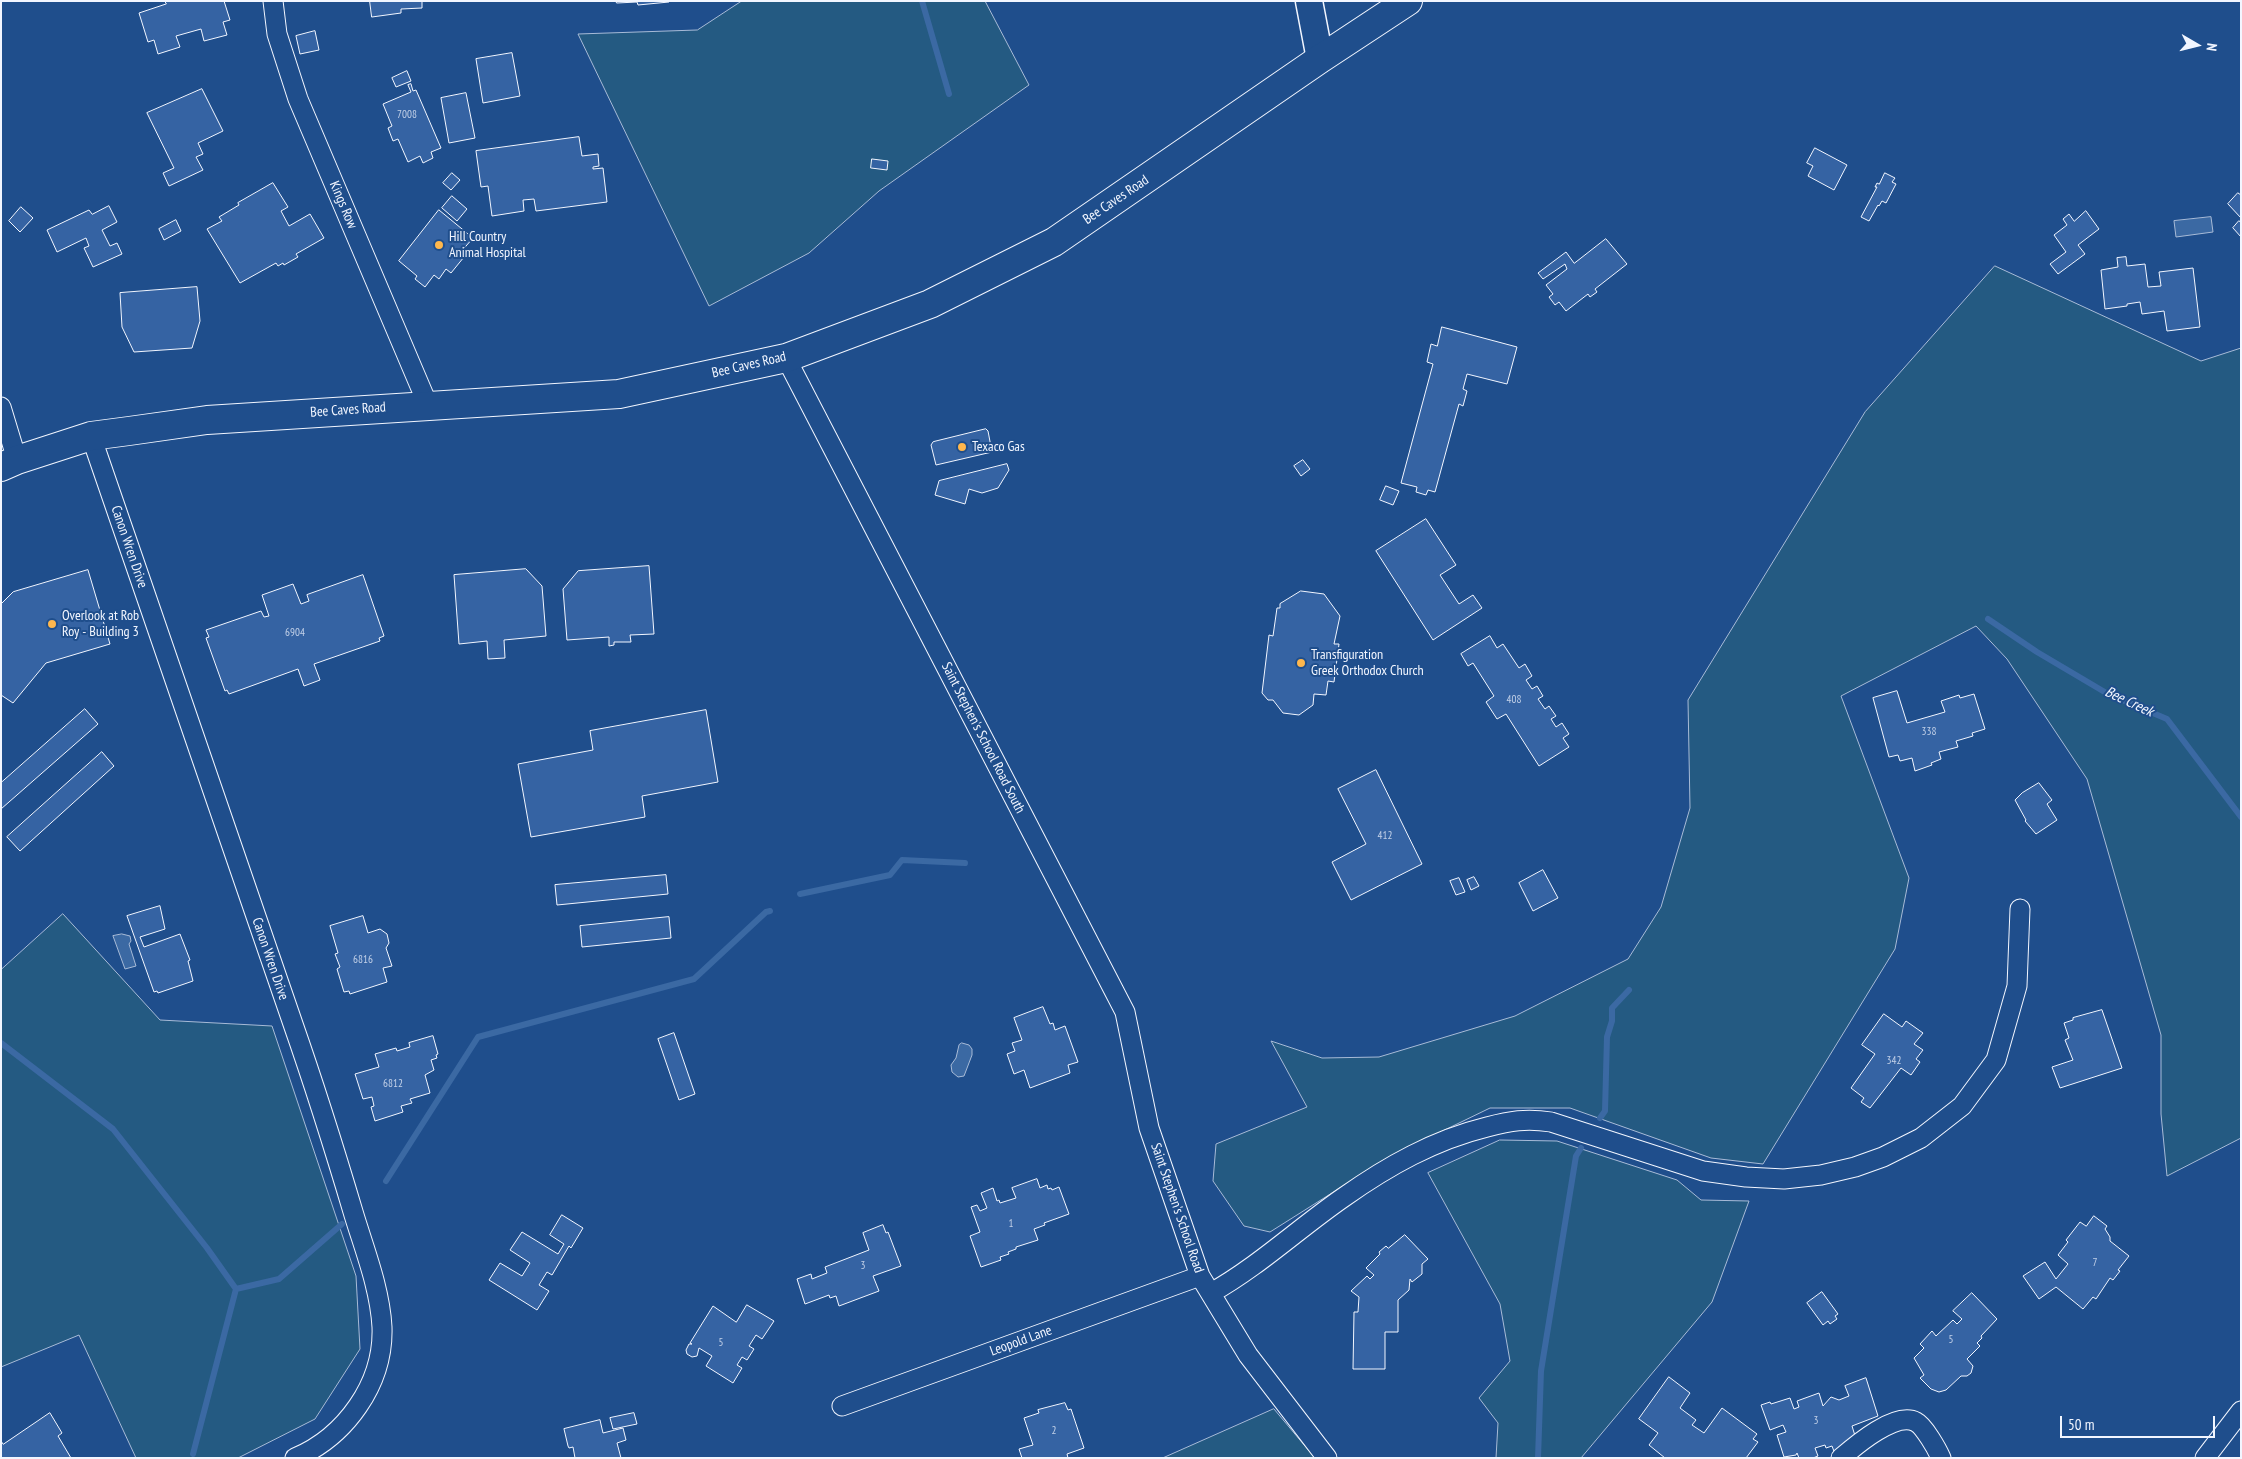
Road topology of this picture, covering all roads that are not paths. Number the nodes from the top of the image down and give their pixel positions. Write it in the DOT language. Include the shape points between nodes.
graph roads {
  1 [pos="272,1"];
  2 [pos="1309,1"];
  3 [pos="1408,1"];
  4 [pos="1320,59"];
  5 [pos="786,358"];
  6 [pos="428,405"];
  7 [pos="1,406"];
  8 [pos="91,436"];
  9 [pos="9,463"];
  10 [pos="2020,909"];
  11 [pos="1149,1128"];
  12 [pos="1200,1276"];
  13 [pos="1210,1292"];
  14 [pos="842,1406"];
  15 [pos="2241,1411"];
  16 [pos="295,1458"];
  17 [pos="1327,1458"];
  18 [pos="1841,1458"];
  19 [pos="1941,1458"];
  20 [pos="2205,1458"];
  1 -- 6 [label="street, Kings Row" via="277,34 298,99"];
  2 -- 4 [label="street"];
  3 -- 4 [label="main road, Bee Caves Road"];
  4 -- 5 [label="main road, Bee Caves Road" via="1054,242 930,304"];
  5 -- 6 [label="main road, Bee Caves Road" via="619,394"];
  5 -- 11 [label="street, Saint Stephen's School Road South" via="1125,1012"];
  6 -- 8 [label="main road, Bee Caves Road" via="207,420"];
  7 -- 9 [label="street"];
  8 -- 9 [label="main road, Bee Caves Road"];
  8 -- 16 [label="street, Canon Wren Drive" via="320,1104 378,1295 382,1330 379,1356 369,1386 356,1410 337,1433"];
  10 -- 13 [label="street" via="2017,986 1996,1060 1962,1106 1922,1138 1883,1157 1821,1175 1784,1179 1746,1178 1703,1171 1551,1122 1531,1118 1510,1122 1442,1141 1404,1159 1344,1197 1235,1279"];
  11 -- 12 [label="street, Saint Stephen's School Road"];
  12 -- 13 [label="street, Saint Stephen's School Road"];
  12 -- 14 [label="street, Leopold Lane"];
  13 -- 17 [label="street, Saint Stephen's School Road" via="1248,1355"];
  15 -- 20 [label="street"];
  18 -- 19 [label="street" via="1862,1440 1894,1422 1908,1420 1918,1423"];
}
